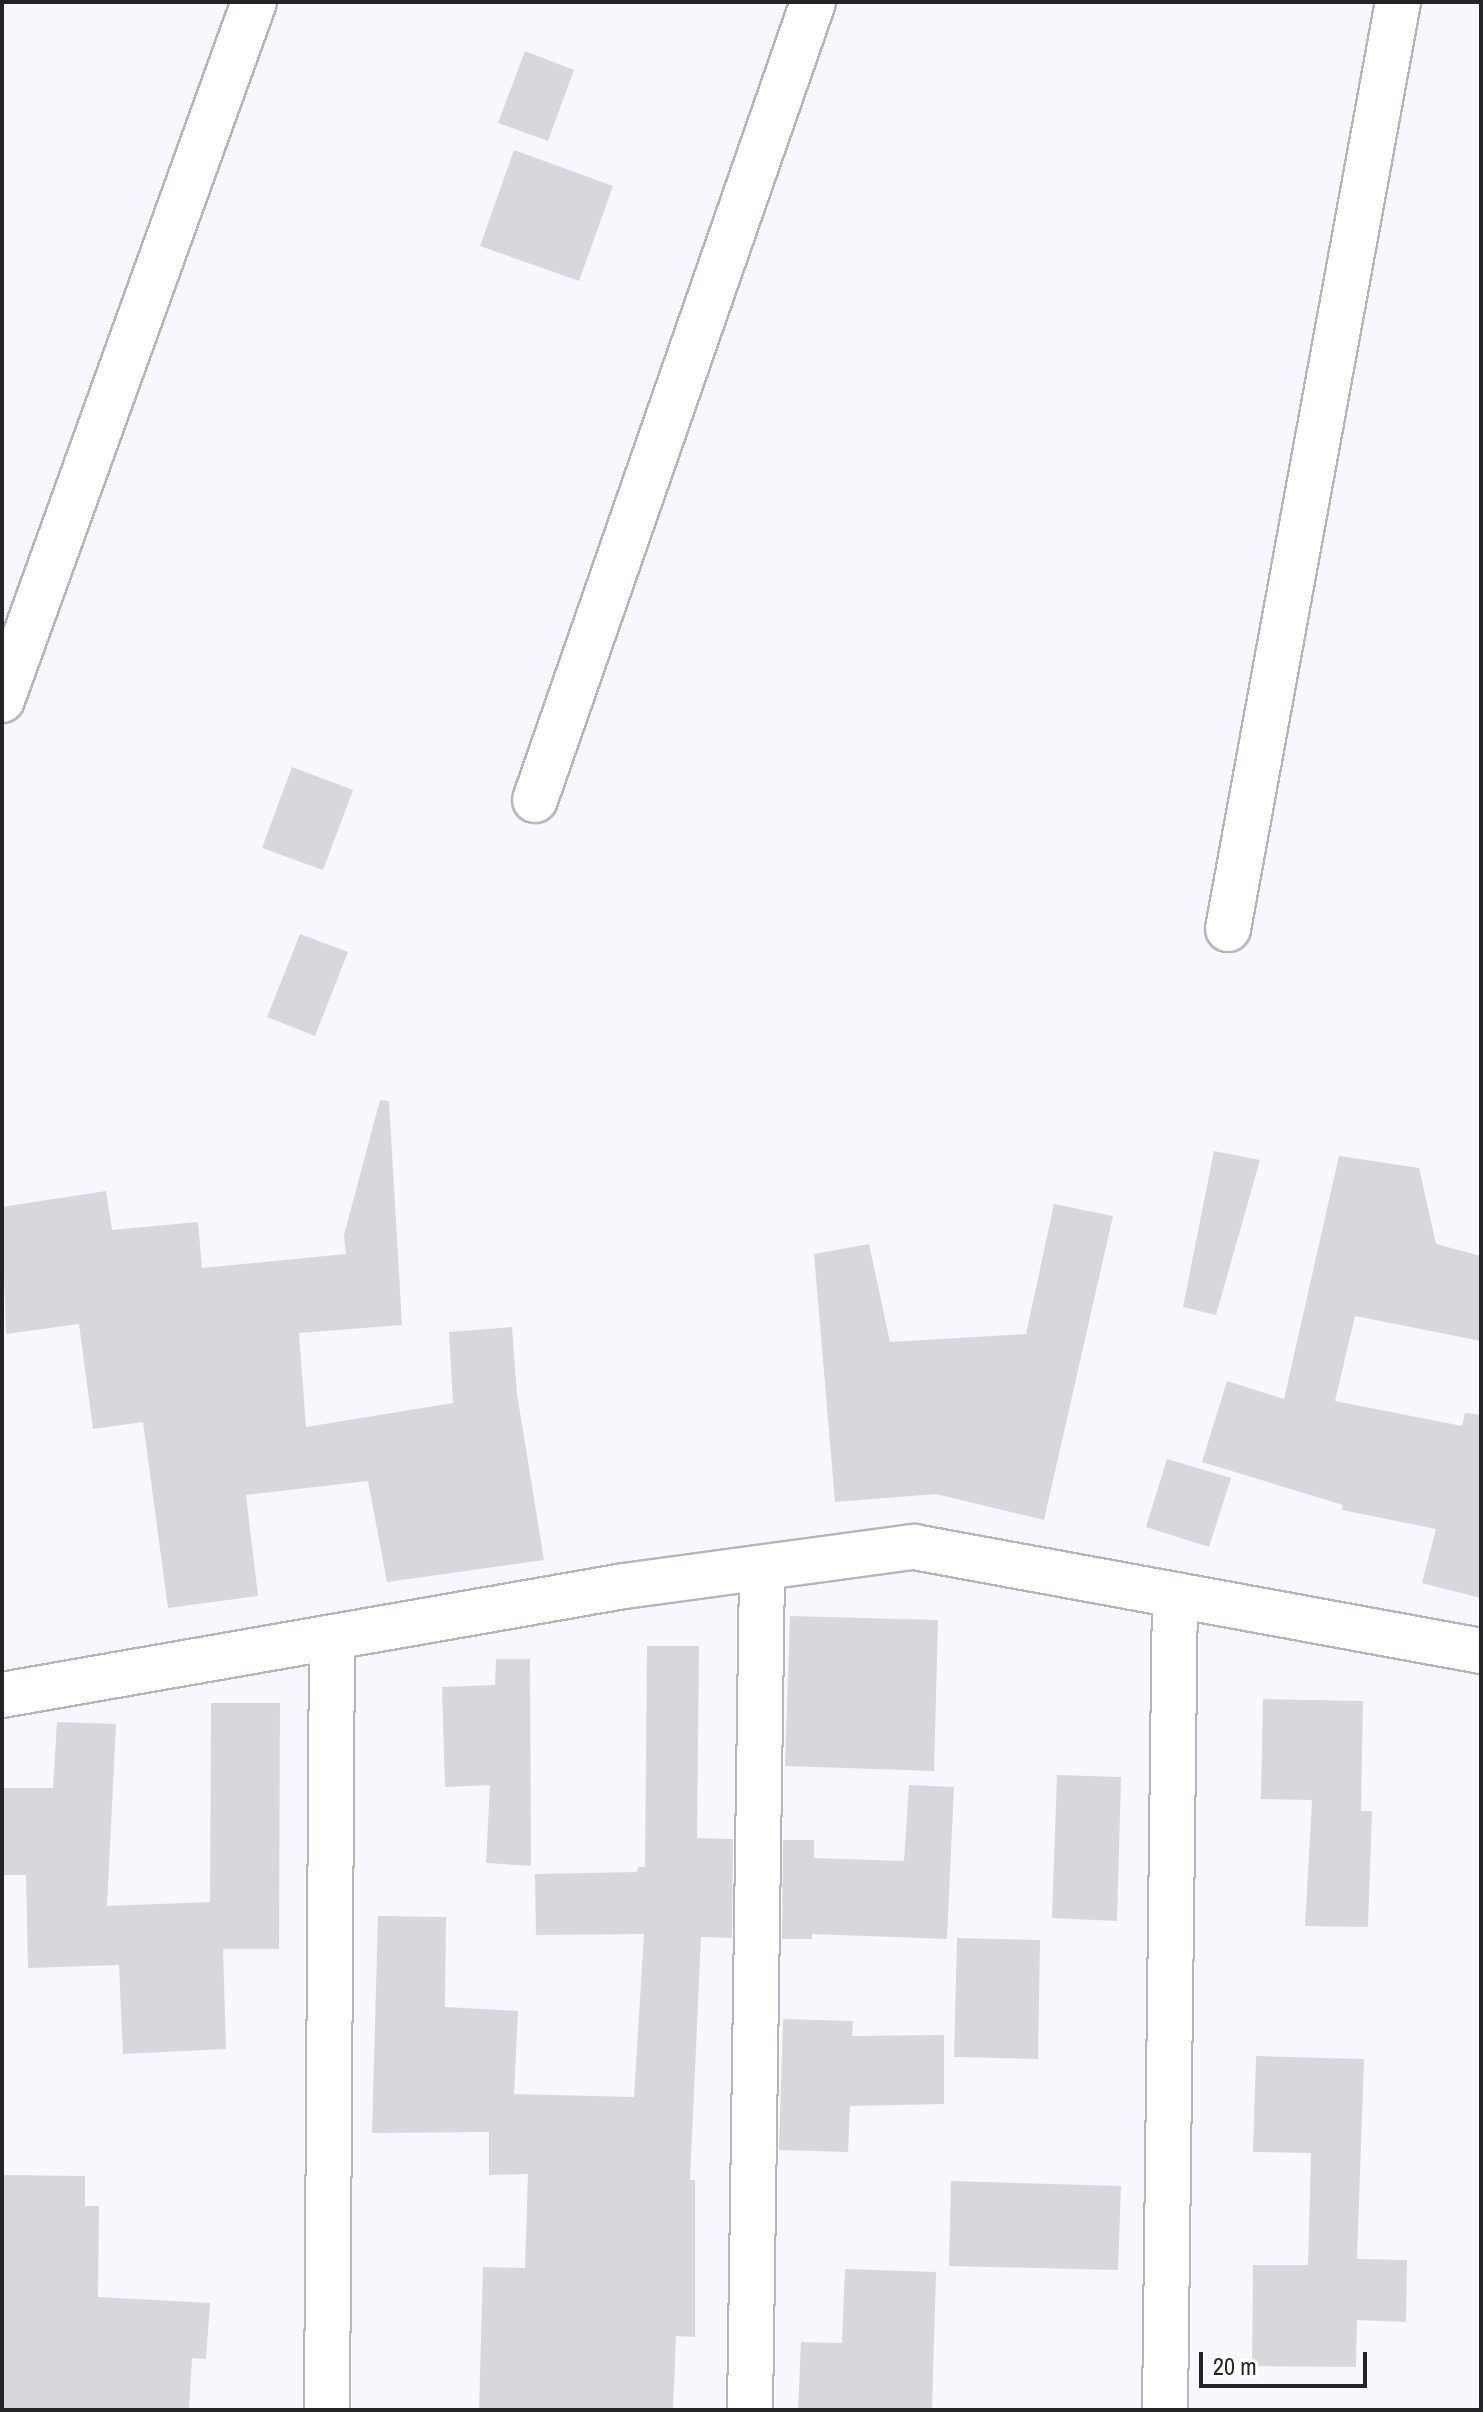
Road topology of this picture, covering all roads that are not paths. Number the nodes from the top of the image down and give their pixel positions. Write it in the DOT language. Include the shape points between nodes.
graph roads {
  1 [pos="254,2"];
  2 [pos="813,2"];
  3 [pos="1398,2"];
  4 [pos="2,700"];
  5 [pos="535,800"];
  6 [pos="1228,929"];
  7 [pos="762,1568"];
  8 [pos="1175,1595"];
  9 [pos="332,1638"];
  10 [pos="1481,1651"];
  11 [pos="2,1695"];
  12 [pos="327,2410"];
  13 [pos="750,2410"];
  14 [pos="1165,2410"];
  1 -- 4 [label="street"];
  2 -- 5 [label="street"];
  3 -- 6 [label="street"];
  7 -- 8 [label="street" via="914,1547"];
  7 -- 9 [label="street"];
  7 -- 13 [label="street"];
  8 -- 10 [label="street"];
  8 -- 14 [label="street"];
  9 -- 11 [label="street"];
  9 -- 12 [label="street"];
}
